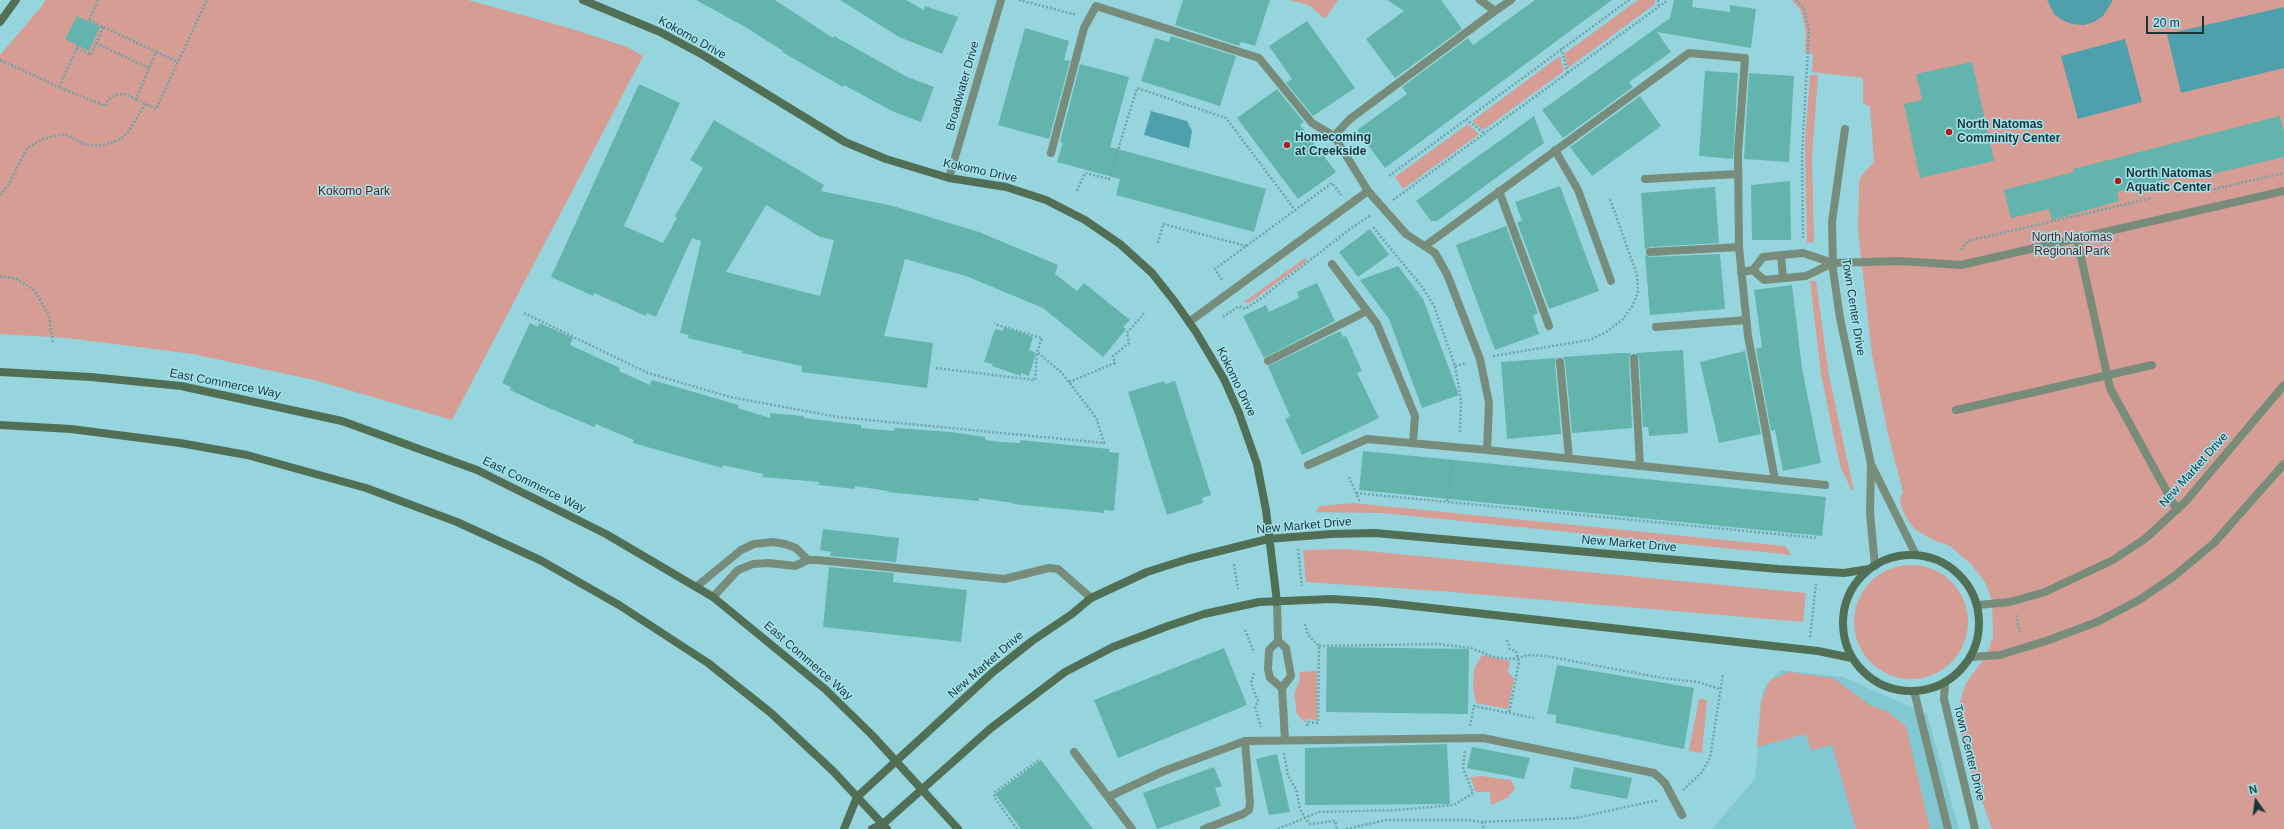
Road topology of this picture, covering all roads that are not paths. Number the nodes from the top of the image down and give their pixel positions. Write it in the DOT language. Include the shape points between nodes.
graph roads {
  1 [pos="16,0"];
  2 [pos="583,0"];
  3 [pos="1001,0"];
  4 [pos="1480,0"];
  5 [pos="1511,0"];
  6 [pos="1098,3"];
  7 [pos="1495,11"];
  8 [pos="0,22"];
  9 [pos="1845,129"];
  10 [pos="1334,136"];
  11 [pos="1555,150"];
  12 [pos="1051,153"];
  13 [pos="1738,174"];
  14 [pos="949,178"];
  15 [pos="1645,179"];
  16 [pos="1368,191"];
  17 [pos="1499,191"];
  18 [pos="2284,191"];
  19 [pos="2077,239"];
  20 [pos="1424,246"];
  21 [pos="1739,247"];
  22 [pos="1650,252"];
  23 [pos="1781,256"];
  24 [pos="1833,263"];
  25 [pos="1332,264"];
  26 [pos="1753,270"];
  27 [pos="1741,272"];
  28 [pos="1783,278"];
  29 [pos="1611,281"];
  30 [pos="1367,311"];
  31 [pos="1746,320"];
  32 [pos="1189,322"];
  33 [pos="1549,326"];
  34 [pos="1656,327"];
  35 [pos="1634,358"];
  36 [pos="1268,361"];
  37 [pos="1560,362"];
  38 [pos="2152,364"];
  39 [pos="0,372"];
  40 [pos="2107,374"];
  41 [pos="2284,385"];
  42 [pos="1956,410"];
  43 [pos="0,425"];
  44 [pos="1413,443"];
  45 [pos="1487,450"];
  46 [pos="1569,458"];
  47 [pos="1871,464"];
  48 [pos="2284,464"];
  49 [pos="1308,465"];
  50 [pos="1640,466"];
  51 [pos="1775,480"];
  52 [pos="1825,485"];
  53 [pos="2177,510"];
  54 [pos="1268,539"];
  55 [pos="1916,555"];
  56 [pos="808,560"];
  57 [pos="1872,568"];
  58 [pos="696,587"];
  59 [pos="713,597"];
  60 [pos="1091,598"];
  61 [pos="1277,602"];
  62 [pos="1978,605"];
  63 [pos="1278,641"];
  64 [pos="1970,657"];
  65 [pos="1852,658"];
  66 [pos="1944,682"];
  67 [pos="1282,688"];
  68 [pos="1914,691"];
  69 [pos="1285,740"];
  70 [pos="1245,741"];
  71 [pos="1074,752"];
  72 [pos="897,762"];
  73 [pos="923,789"];
  74 [pos="857,797"];
  75 [pos="1108,797"];
  76 [pos="1682,815"];
  77 [pos="885,827"];
  78 [pos="844,829"];
  79 [pos="872,829"];
  80 [pos="958,829"];
  81 [pos="1132,829"];
  82 [pos="1204,829"];
  83 [pos="1948,829"];
  84 [pos="1975,829"];
  1 -- 8 [label="street"];
  2 -- 14 [label="street, Kokomo Drive" via="660,32 845,142 886,159"];
  3 -- 14 [label="street, Broadwater Drive"];
  4 -- 7 [label="street"];
  5 -- 7 [label="street"];
  6 -- 10 [label="street" via="1259,58 1312,123"];
  6 -- 12 [label="street" via="1084,28"];
  7 -- 10 [label="street" via="1350,119"];
  9 -- 24 [label="street, Town Center Drive" via="1832,222"];
  10 -- 16 [label="street"];
  11 -- 13 [label="street" via="1689,53 1745,58"];
  11 -- 17 [label="street"];
  11 -- 29 [label="street" via="1578,190"];
  13 -- 15 [label="street"];
  13 -- 21 [label="street"];
  14 -- 32 [label="street, Kokomo Drive" via="1006,187 1046,200 1085,220 1120,244 1152,273"];
  16 -- 20 [label="street" via="1406,234"];
  16 -- 32 [label="street"];
  17 -- 20 [label="street"];
  17 -- 33 [label="street"];
  18 -- 19 [label="street"];
  19 -- 24 [label="street" via="1961,265 1899,261"];
  19 -- 40 [label="street"];
  20 -- 45 [label="street" via="1435,253 1447,274 1480,359 1489,402"];
  21 -- 22 [label="street"];
  21 -- 27 [label="street"];
  23 -- 24 [label="street" via="1803,253"];
  23 -- 26 [label="street" via="1763,257"];
  23 -- 28 [label="street"];
  24 -- 28 [label="street" via="1806,276"];
  24 -- 47 [label="street, Town Center Drive" via="1840,318"];
  25 -- 30 [label="street"];
  26 -- 27 [label="street"];
  26 -- 28 [label="street" via="1764,280"];
  27 -- 31 [label="street"];
  30 -- 36 [label="street"];
  30 -- 44 [label="street" via="1377,324 1415,416"];
  31 -- 34 [label="street"];
  31 -- 51 [label="street"];
  32 -- 54 [label="street, Kokomo Drive" via="1224,379 1239,412 1257,464 1266,510"];
  35 -- 50 [label="street"];
  37 -- 46 [label="street"];
  38 -- 40 [label="street"];
  39 -- 58 [label="street, East Commerce Way" via="91,377 181,386 342,421 477,470 606,534"];
  40 -- 42 [label="street"];
  40 -- 53 [label="street" via="2110,388"];
  41 -- 53 [label="street, New Market Drive"];
  43 -- 74 [label="street" via="71,429 180,443 247,455 366,488 457,522 540,560 619,605 708,663 771,713"];
  44 -- 45 [label="street"];
  44 -- 49 [label="street" via="1367,439"];
  45 -- 46 [label="street"];
  46 -- 50 [label="street"];
  47 -- 55 [label="street, Town Center Drive"];
  47 -- 57 [label="street, Town Center Drive"];
  48 -- 64 [label="street" via="2214,543 2139,600 2097,622 2046,641 2000,655"];
  50 -- 51 [label="street"];
  51 -- 52 [label="street"];
  53 -- 62 [label="street, New Market Drive" via="2146,538 2113,560 2045,592 2010,602"];
  54 -- 57 [label="street, New Market Drive" via="1375,533 1778,569 1844,573"];
  54 -- 60 [label="street, New Market Drive" via="1188,558 1147,572"];
  54 -- 61 [label="street, Kokomo Drive"];
  55 -- 57 [label="street" via="1894,557"];
  55 -- 62 [label="street" via="1936,560 1955,570 1969,586"];
  56 -- 58 [label="street" via="796,548 785,544 754,544 741,550"];
  56 -- 59 [label="street" via="795,566 753,564 738,570"];
  56 -- 60 [label="street" via="1004,579 1049,568 1058,569"];
  57 -- 65 [label="street" via="1856,584 1846,601 1842,620 1845,640"];
  58 -- 59 [label="street, East Commerce Way"];
  59 -- 72 [label="street, East Commerce Way" via="826,689"];
  60 -- 72 [label="street, New Market Drive" via="993,672"];
  61 -- 63 [label="street"];
  61 -- 65 [label="street" via="1332,599 1378,602 1814,651"];
  61 -- 73 [label="street" via="1259,602 1204,614 1112,647 1072,668 991,728"];
  62 -- 64 [label="street" via="1980,627"];
  63 -- 67 [label="street" via="1286,648 1291,676"];
  63 -- 67 [label="street" via="1269,650 1268,669 1270,678"];
  64 -- 66 [label="street" via="1965,666"];
  65 -- 68 [label="street" via="1866,675 1886,687"];
  66 -- 68 [label="street" via="1929,690"];
  66 -- 84 [label="street, Town Center Drive" via="1944,699"];
  67 -- 69 [label="street"];
  68 -- 83 [label="street"];
  69 -- 70 [label="street"];
  69 -- 76 [label="street" via="1483,738 1654,773 1665,783"];
  70 -- 75 [label="street" via="1164,771"];
  70 -- 82 [label="street" via="1249,810"];
  71 -- 75 [label="street"];
  72 -- 73 [label="street, East Commerce Way"];
  72 -- 74 [label="street, New Market Drive"];
  73 -- 77 [label="street"];
  73 -- 80 [label="street, East Commerce Way"];
  74 -- 77 [label="street"];
  74 -- 78 [label="street, New Market Drive"];
  75 -- 81 [label="street"];
  77 -- 79 [label="street"];
}
